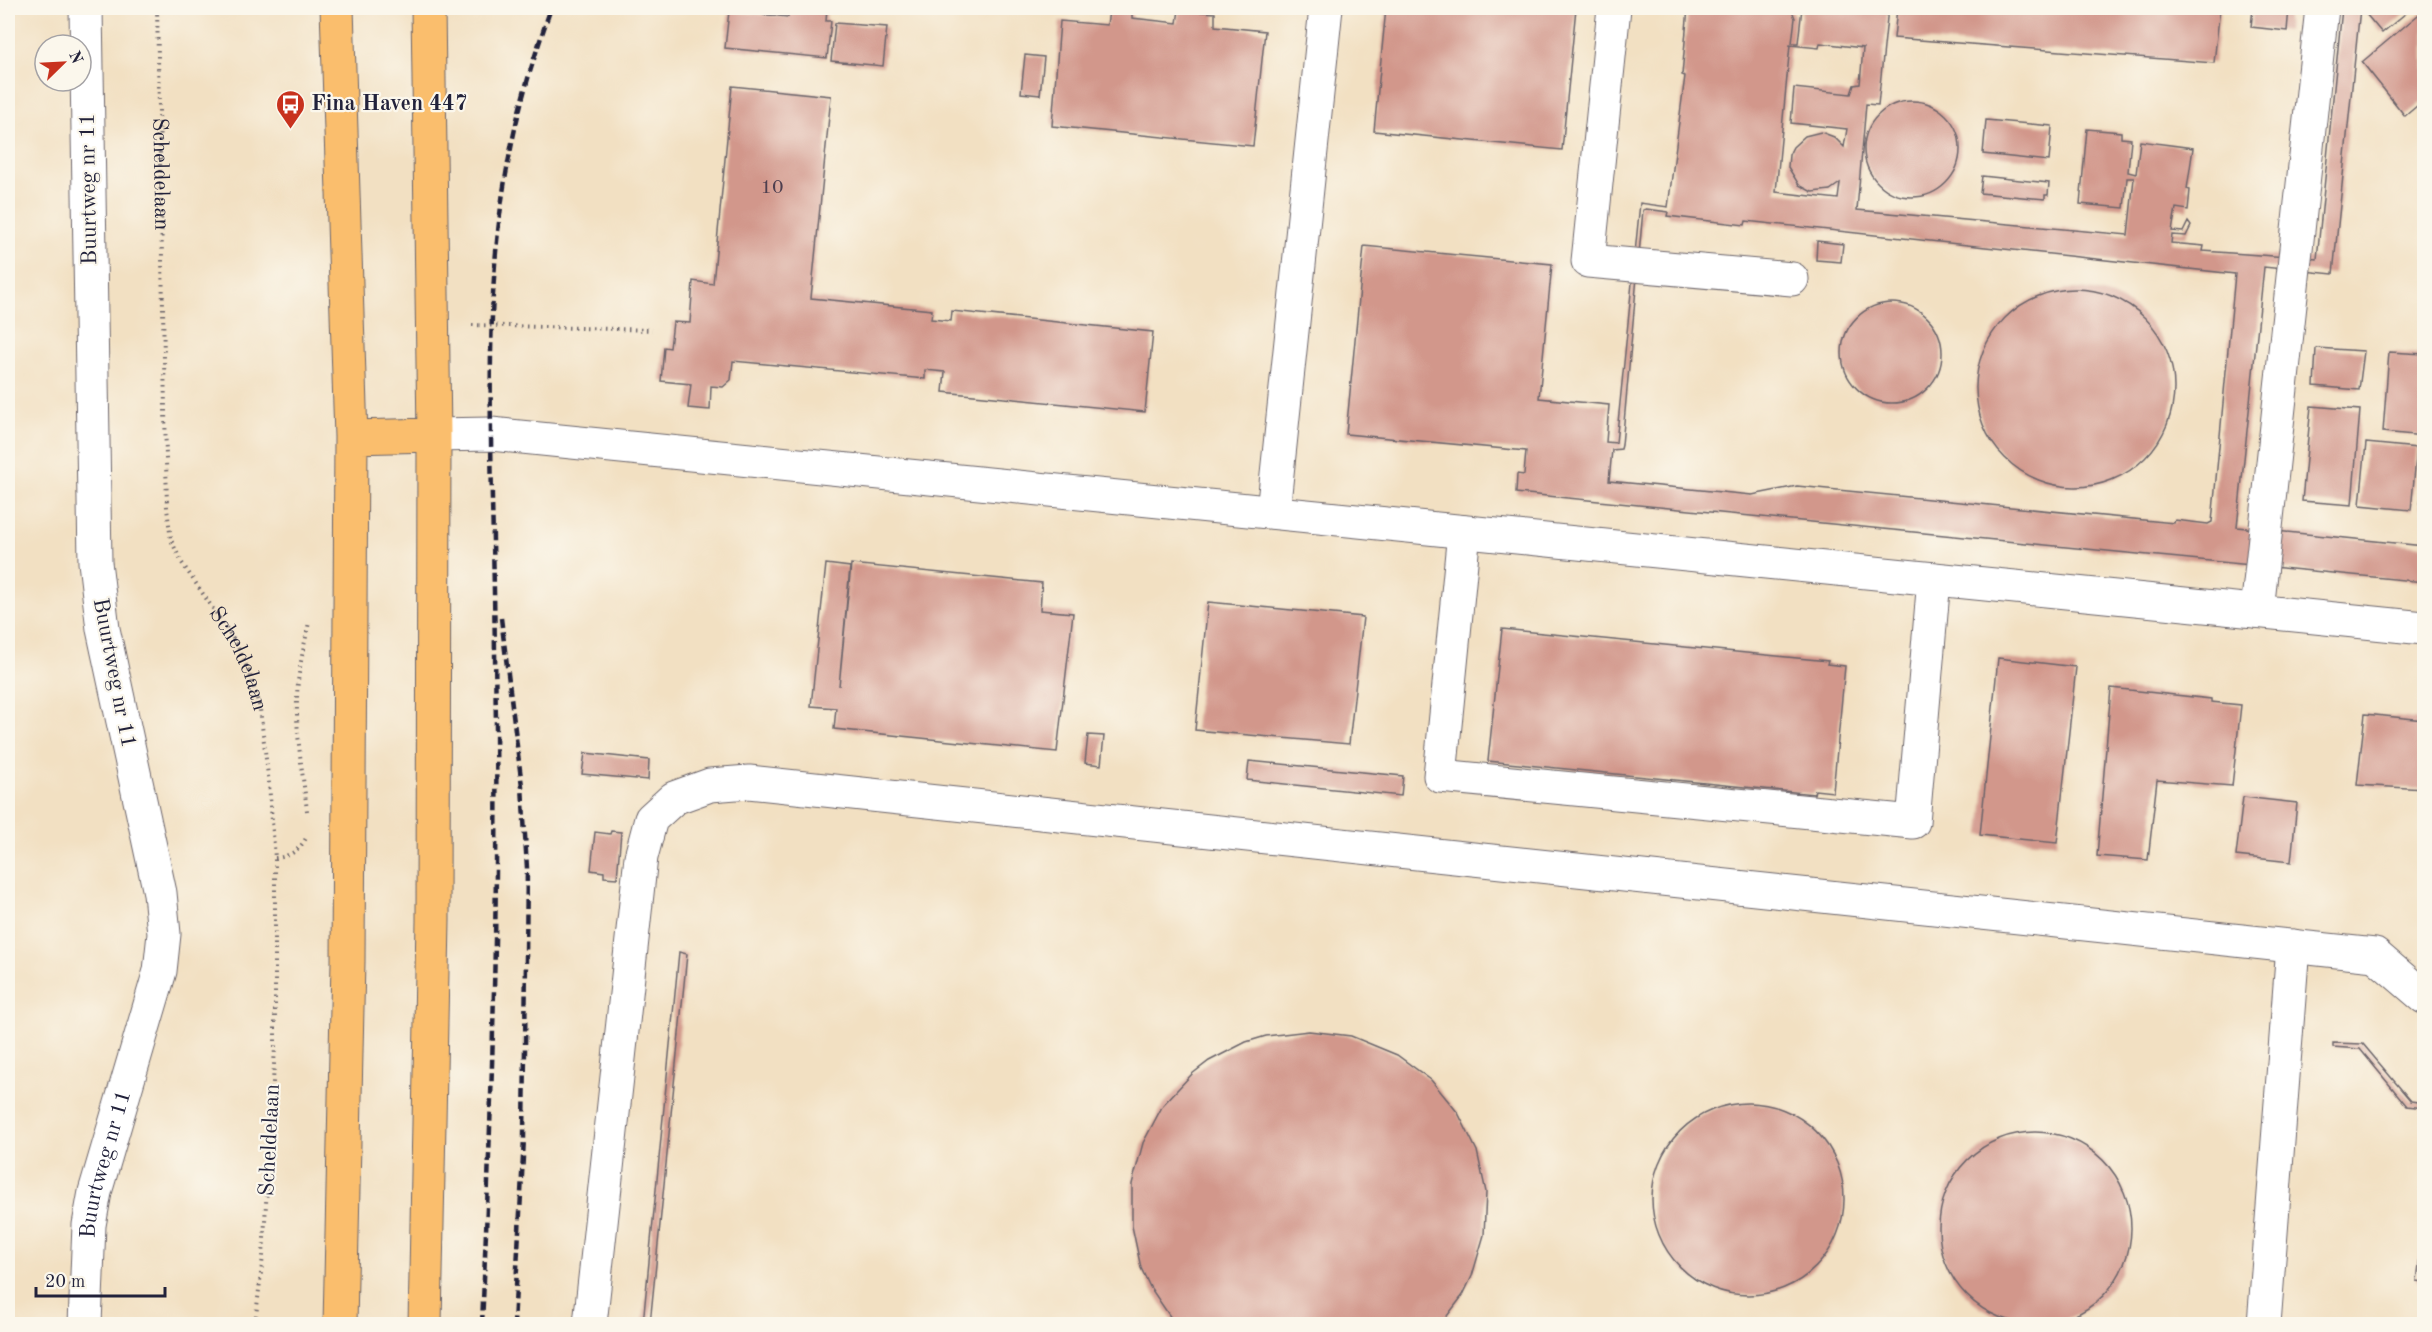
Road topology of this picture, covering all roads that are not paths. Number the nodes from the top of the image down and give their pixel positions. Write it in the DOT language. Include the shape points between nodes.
graph roads {
  1 [pos="86,8"];
  2 [pos="337,8"];
  3 [pos="428,8"];
  4 [pos="1326,8"];
  5 [pos="1614,8"];
  6 [pos="2322,8"];
  7 [pos="1792,279"];
  8 [pos="434,435"];
  9 [pos="351,437"];
  10 [pos="1274,512"];
  11 [pos="1464,532"];
  12 [pos="1934,579"];
  13 [pos="2257,611"];
  14 [pos="2424,628"];
  15 [pos="2292,946"];
  16 [pos="2424,997"];
  17 [pos="85,1324"];
  18 [pos="340,1324"];
  19 [pos="425,1324"];
  20 [pos="590,1324"];
  21 [pos="2264,1324"];
  1 -- 17 [label="lane, Buurtweg nr 11" via="94,562 103,629 160,893 164,933 160,971 95,1192 89,1226"];
  2 -- 9 [label="main road"];
  3 -- 8 [label="main road"];
  4 -- 10 [label="lane"];
  5 -- 7 [label="lane" via="1588,261"];
  6 -- 13 [label="lane"];
  8 -- 9 [label="main road"];
  8 -- 10 [label="lane" via="491,434"];
  8 -- 19 [label="main road" via="434,921"];
  9 -- 18 [label="main road" via="348,950"];
  10 -- 11 [label="lane"];
  11 -- 12 [label="lane"];
  11 -- 12 [label="lane" via="1440,776 1913,822"];
  12 -- 13 [label="lane"];
  13 -- 14 [label="lane"];
  15 -- 16 [label="lane" via="2375,955"];
  15 -- 20 [label="lane" via="772,785 710,785 674,798 651,819 641,856"];
  15 -- 21 [label="lane"];
}
